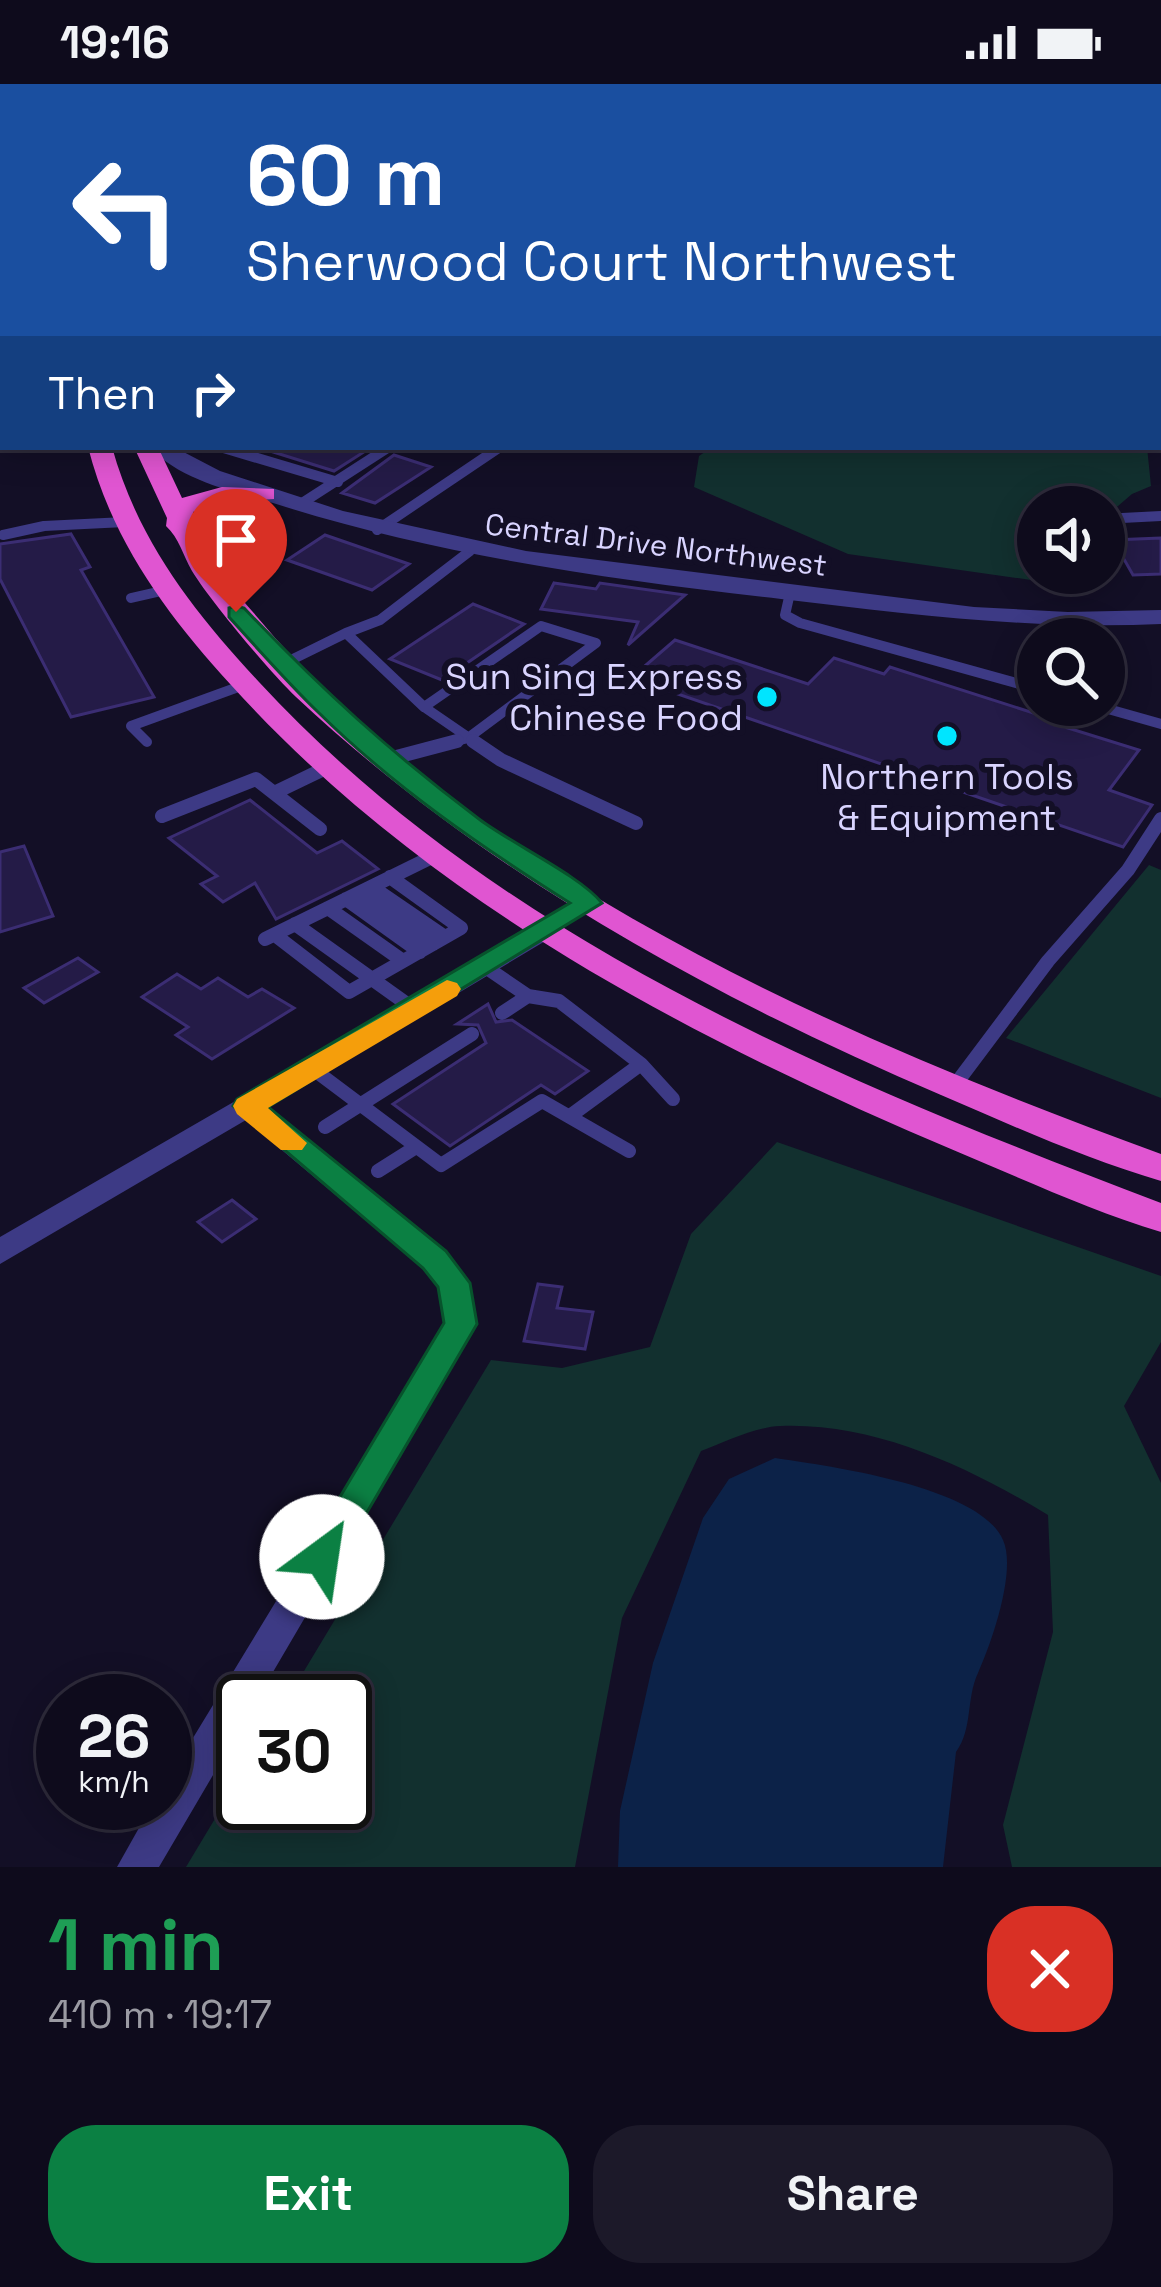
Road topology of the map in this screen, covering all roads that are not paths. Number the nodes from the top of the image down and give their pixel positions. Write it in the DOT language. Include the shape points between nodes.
graph roads {
  1 [pos="101,450"];
  2 [pos="119,450"];
  3 [pos="147,450"];
  4 [pos="168,450"];
  5 [pos="230,450"];
  6 [pos="385,450"];
  7 [pos="496,450"];
  8 [pos="338,482"];
  9 [pos="265,494"];
  10 [pos="299,506"];
  11 [pos="1161,516"];
  12 [pos="1125,518"];
  13 [pos="125,521"];
  14 [pos="178,526"];
  15 [pos="377,530"];
  16 [pos="3,535"];
  17 [pos="470,551"];
  18 [pos="214,587"];
  19 [pos="166,590"];
  20 [pos="790,593"];
  21 [pos="131,598"];
  22 [pos="1161,617"];
  23 [pos="346,633"];
  24 [pos="283,664"];
  25 [pos="1017,683"];
  26 [pos="241,686"];
  27 [pos="424,707"];
  28 [pos="1125,714"];
  29 [pos="1161,724"];
  30 [pos="468,738"];
  31 [pos="147,742"];
  32 [pos="385,760"];
  33 [pos="328,767"];
  34 [pos="274,793"];
  35 [pos="162,816"];
  36 [pos="1161,819"];
  37 [pos="636,823"];
  38 [pos="320,829"];
  39 [pos="438,854"];
  40 [pos="390,878"];
  41 [pos="359,893"];
  42 [pos="577,895"];
  43 [pos="328,908"];
  44 [pos="536,920"];
  45 [pos="296,924"];
  46 [pos="432,944"];
  47 [pos="403,961"];
  48 [pos="484,966"];
  49 [pos="371,980"];
  50 [pos="528,996"];
  51 [pos="414,1009"];
  52 [pos="502,1013"];
  53 [pos="472,1034"];
  54 [pos="641,1064"];
  55 [pos="313,1069"];
  56 [pos="952,1089"];
  57 [pos="673,1099"];
  58 [pos="360,1104"];
  59 [pos="248,1106"];
  60 [pos="570,1116"];
  61 [pos="325,1126"];
  62 [pos="416,1147"];
  63 [pos="629,1151"];
  64 [pos="1161,1168"];
  65 [pos="378,1172"];
  66 [pos="1161,1218"];
  67 [pos="1,1246"];
  68 [pos="137,1867"];
  1 -- 13 [label="highway"];
  2 -- 18 [label="highway" via="167,540"];
  3 -- 14 [label="highway"];
  4 -- 9 [label="street, Central Drive Northwest"];
  5 -- 8 [label="lane"];
  6 -- 8 [label="lane"];
  7 -- 15 [label="lane"];
  8 -- 10 [label="lane"];
  9 -- 10 [label="street, Central Drive Northwest"];
  9 -- 14 [label="highway" via="195,500 182,508"];
  10 -- 15 [label="street, Central Drive Northwest"];
  11 -- 12 [label="lane"];
  13 -- 16 [label="lane"];
  13 -- 19 [label="highway"];
  14 -- 18 [label="highway"];
  15 -- 17 [label="street, Central Drive Northwest"];
  17 -- 20 [label="street, Central Drive Northwest"];
  17 -- 23 [label="lane" via="380,620"];
  18 -- 24 [label="highway"];
  19 -- 21 [label="lane"];
  19 -- 26 [label="highway"];
  20 -- 22 [label="street, Central Drive Northwest" via="1002,616"];
  20 -- 25 [label="lane" via="785,615 800,623"];
  23 -- 24 [label="lane"];
  23 -- 27 [label="lane"];
  24 -- 32 [label="highway"];
  26 -- 31 [label="lane" via="130,725"];
  26 -- 33 [label="highway"];
  27 -- 30 [label="lane"];
  27 -- 30 [label="lane" via="541,626 596,643"];
  28 -- 29 [label="lane"];
  30 -- 32 [label="lane"];
  30 -- 37 [label="lane"];
  32 -- 42 [label="highway"];
  33 -- 34 [label="lane"];
  33 -- 39 [label="highway"];
  34 -- 35 [label="lane" via="256,779"];
  34 -- 38 [label="lane"];
  36 -- 56 [label="lane"];
  39 -- 40 [label="lane"];
  39 -- 44 [label="highway"];
  40 -- 41 [label="lane"];
  40 -- 46 [label="lane" via="461,928"];
  41 -- 43 [label="lane"];
  41 -- 46 [label="lane"];
  41 -- 46 [label="lane"];
  42 -- 44 [label="highway"];
  42 -- 56 [label="highway" via="806,1023"];
  43 -- 45 [label="lane"];
  43 -- 47 [label="lane"];
  44 -- 48 [label="street"];
  44 -- 66 [label="highway" via="872,1104"];
  45 -- 49 [label="lane"];
  45 -- 49 [label="lane" via="270,937 349,992"];
  46 -- 47 [label="lane"];
  47 -- 49 [label="lane"];
  48 -- 50 [label="lane"];
  48 -- 51 [label="street"];
  49 -- 51 [label="lane"];
  50 -- 52 [label="lane"];
  50 -- 54 [label="lane" via="559,1001"];
  51 -- 55 [label="street"];
  53 -- 58 [label="lane"];
  54 -- 57 [label="lane"];
  54 -- 60 [label="lane"];
  55 -- 58 [label="lane"];
  55 -- 59 [label="street"];
  56 -- 64 [label="highway"];
  58 -- 61 [label="lane"];
  58 -- 62 [label="lane"];
  59 -- 67 [label="street"];
  59 -- 68 [label="street" via="434,1260 454,1283 461,1324"];
  60 -- 62 [label="lane" via="542,1100 441,1165"];
  60 -- 63 [label="lane"];
  62 -- 65 [label="lane"];
}
